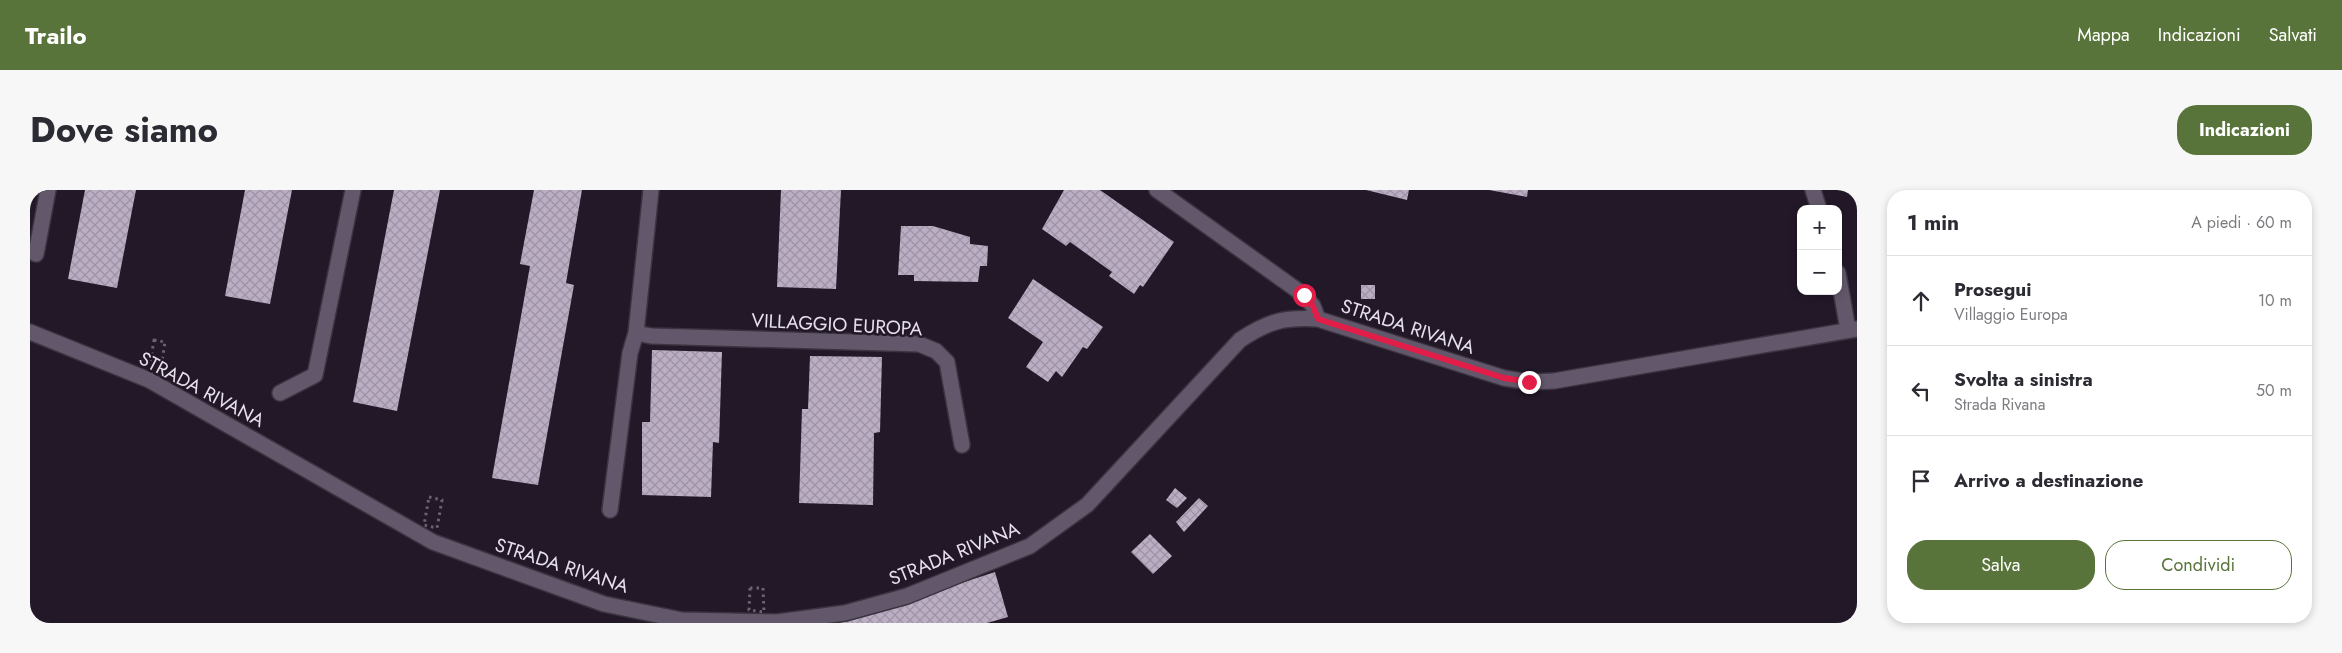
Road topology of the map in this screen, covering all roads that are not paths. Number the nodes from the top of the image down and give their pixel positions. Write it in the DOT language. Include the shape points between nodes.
graph roads {
  1 [pos="48,190"];
  2 [pos="353,190"];
  3 [pos="651,190"];
  4 [pos="1157,190"];
  5 [pos="1814,190"];
  6 [pos="1818,205"];
  7 [pos="36,254"];
  8 [pos="1842,289"];
  9 [pos="1318,319"];
  10 [pos="1852,329"];
  11 [pos="30,332"];
  12 [pos="636,333"];
  13 [pos="280,393"];
  14 [pos="962,445"];
  15 [pos="610,510"];
  1 -- 7 [label="street"];
  2 -- 13 [label="street" via="316,375"];
  3 -- 12 [label="street"];
  4 -- 9 [label="street" via="1304,295"];
  5 -- 6 [label="street"];
  8 -- 10 [label="street"];
  9 -- 10 [label="street, STRADA RIVANA" via="1504,378 1529,382 1554,381"];
  9 -- 11 [label="street, STRADA RIVANA" via="1276,320 1258,327 1240,340 1087,505 1030,546 907,596 845,613 777,622 682,620 604,604 433,542 149,380"];
  12 -- 14 [label="street, VILLAGGIO EUROPA" via="919,344 936,351 947,362"];
  12 -- 15 [label="street" via="630,354"];
}
